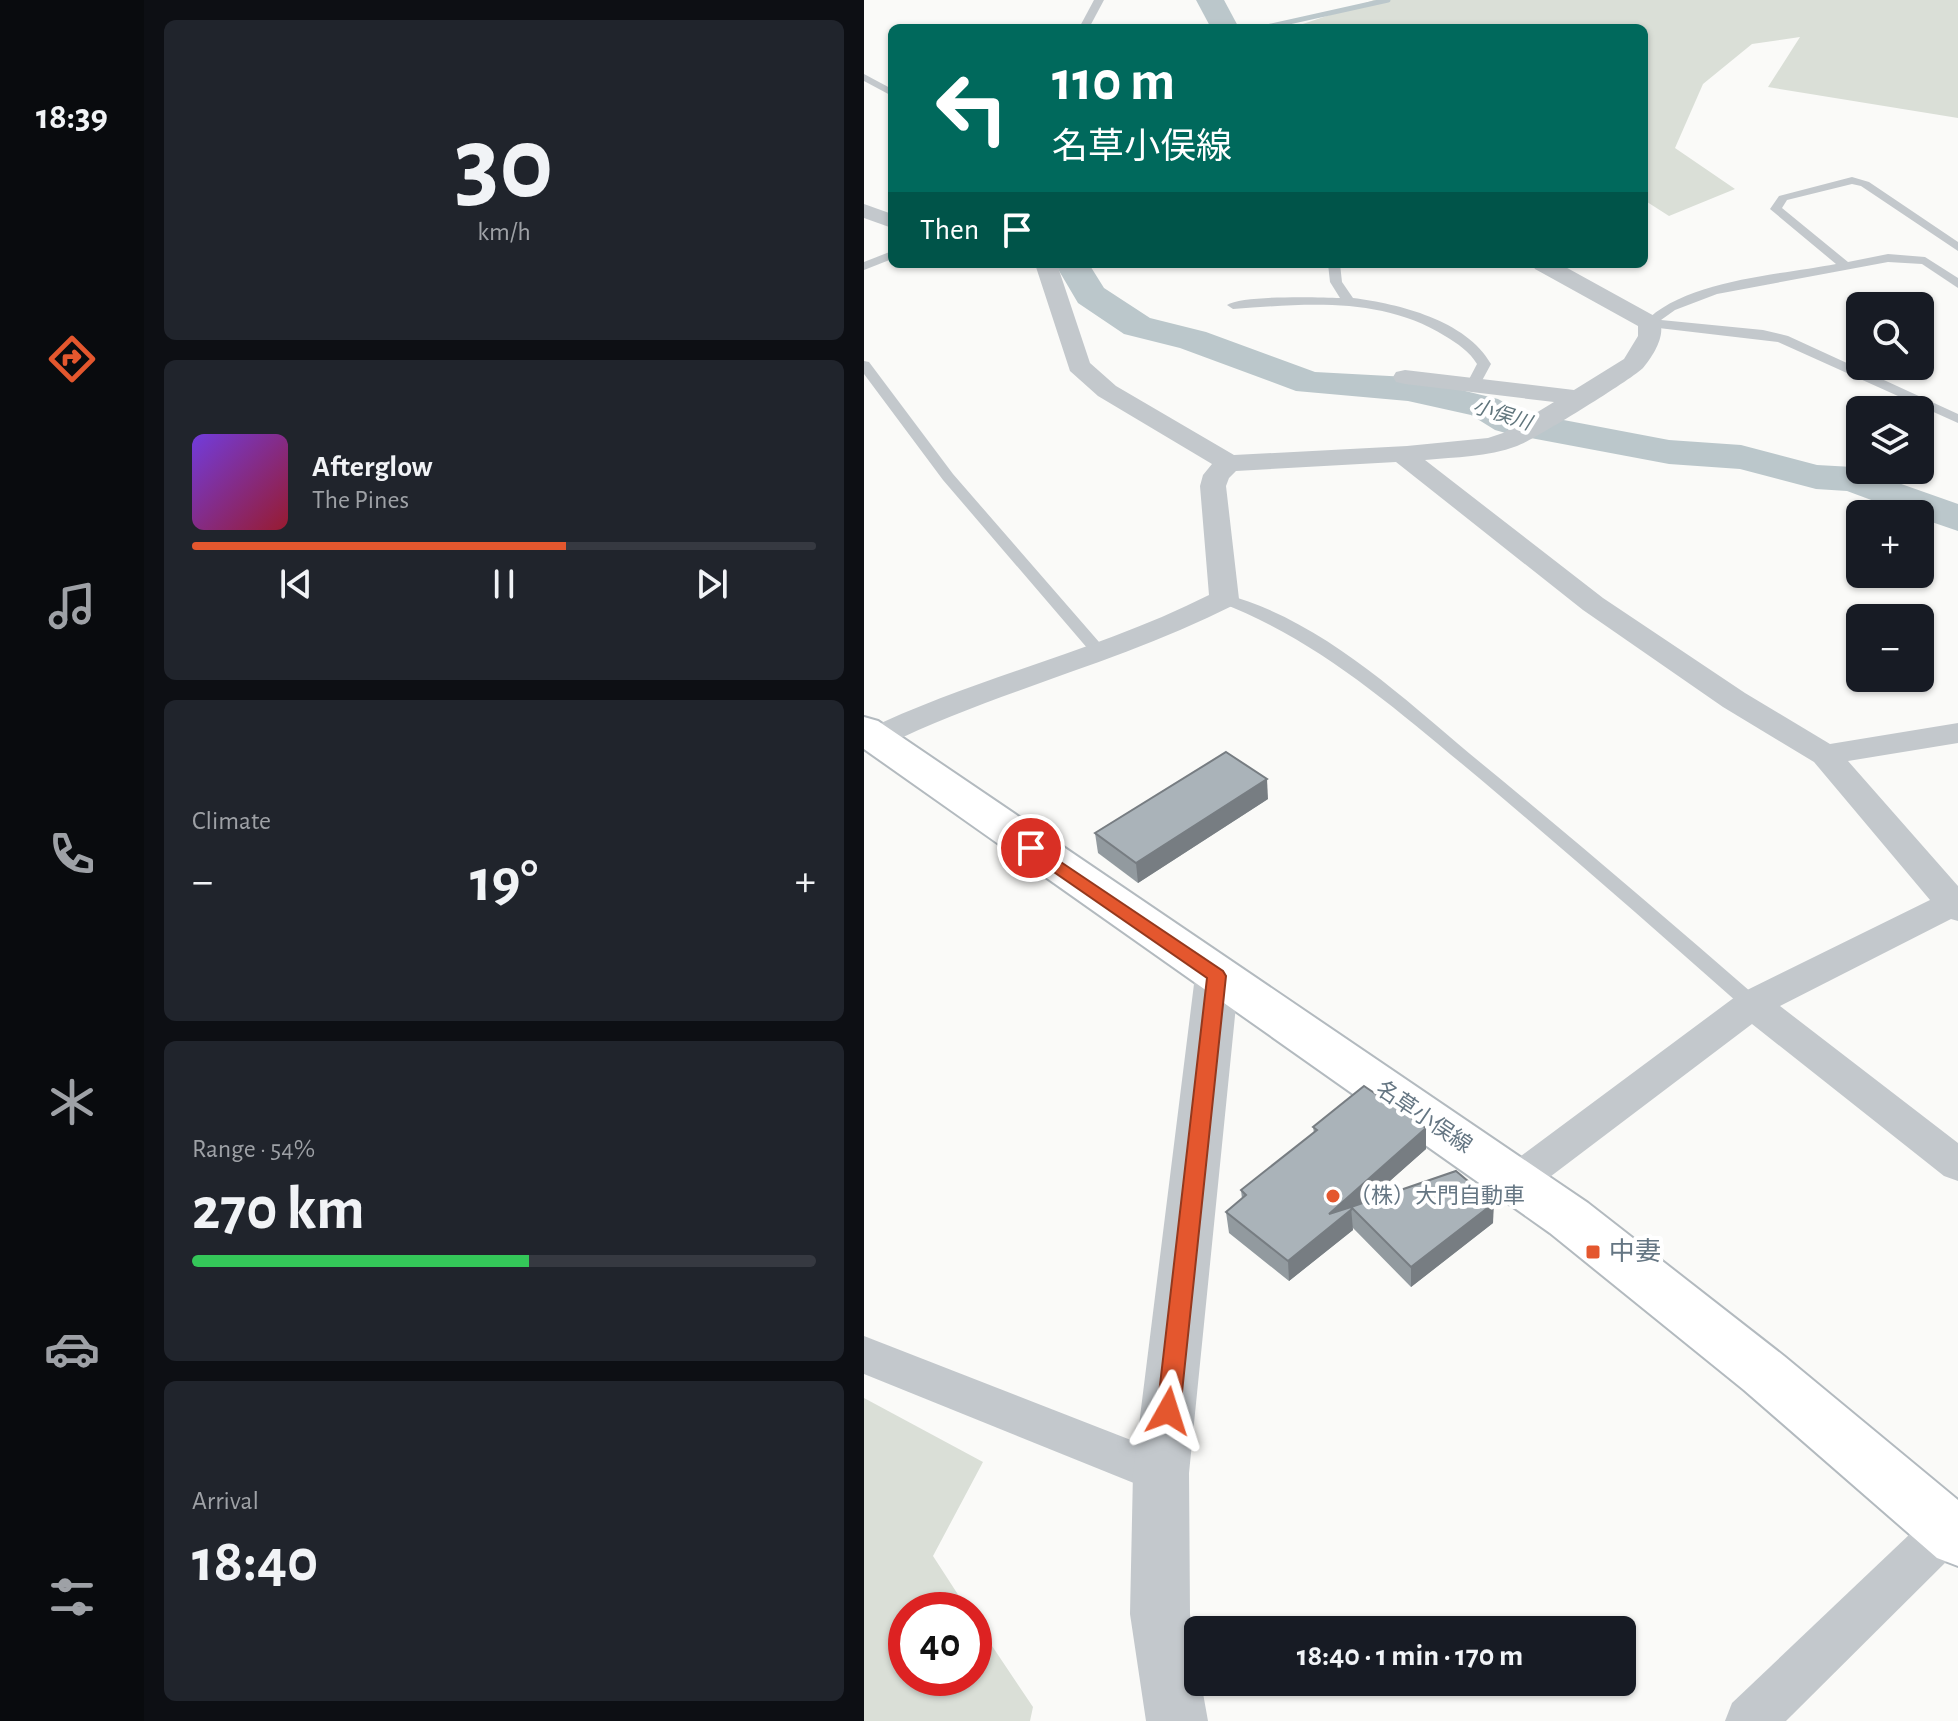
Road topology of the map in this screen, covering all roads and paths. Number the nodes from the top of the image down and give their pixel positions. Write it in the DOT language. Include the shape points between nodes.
graph roads {
  1 [pos="1099,0"];
  2 [pos="1086,24"];
  3 [pos="864,77"];
  4 [pos="888,91"];
  5 [pos="864,211"];
  6 [pos="888,220"];
  7 [pos="1958,247"];
  8 [pos="888,257"];
  9 [pos="864,266"];
  10 [pos="1846,266"];
  11 [pos="1047,268"];
  12 [pos="1334,268"];
  13 [pos="1550,268"];
  14 [pos="1958,284"];
  15 [pos="1348,300"];
  16 [pos="1233,305"];
  17 [pos="1650,323"];
  18 [pos="864,365"];
  19 [pos="1405,377"];
  20 [pos="1473,385"];
  21 [pos="1573,403"];
  22 [pos="1958,419"];
  23 [pos="1407,454"];
  24 [pos="1229,463"];
  25 [pos="1224,599"];
  26 [pos="1100,653"];
  27 [pos="1958,733"];
  28 [pos="869,734"];
  29 [pos="1825,755"];
  30 [pos="1954,907"];
  31 [pos="1217,976"];
  32 [pos="1752,1004"];
  33 [pos="1958,1165"];
  34 [pos="1516,1181"];
  35 [pos="864,1355"];
  36 [pos="1161,1473"];
  37 [pos="1953,1533"];
  38 [pos="1177,1721"];
  39 [pos="1750,1721"];
  1 -- 2 [label="lane"];
  3 -- 4 [label="lane"];
  5 -- 6 [label="street"];
  7 -- 10 [label="lane" via="1852,180 1783,198 1776,209"];
  8 -- 9 [label="lane"];
  10 -- 14 [label="lane" via="1888,258 1925,261"];
  10 -- 17 [label="lane" via="1714,291 1671,307"];
  11 -- 24 [label="street" via="1079,366 1107,391"];
  12 -- 15 [label="lane" via="1336,282"];
  13 -- 17 [label="street"];
  15 -- 16 [label="lane"];
  15 -- 20 [label="lane" via="1407,313 1451,333 1484,364"];
  17 -- 21 [label="street" via="1650,336 1633,364"];
  17 -- 22 [label="lane" via="1783,339"];
  18 -- 26 [label="lane" via="948,477"];
  19 -- 20 [label="street"];
  20 -- 21 [label="street"];
  21 -- 23 [label="street" via="1529,431 1491,446"];
  23 -- 24 [label="street"];
  23 -- 29 [label="street" via="1408,460 1593,604"];
  24 -- 25 [label="street" via="1213,486"];
  25 -- 26 [label="street"];
  25 -- 32 [label="lane" via="1311,640 1421,722"];
  26 -- 28 [label="street"];
  27 -- 29 [label="street"];
  28 -- 31 [label="main road, 名草小俣線"];
  29 -- 30 [label="street"];
  30 -- 32 [label="street"];
  31 -- 34 [label="main road, 名草小俣線"];
  31 -- 36 [label="street"];
  32 -- 33 [label="street"];
  32 -- 34 [label="street"];
  34 -- 37 [label="main road, 名草小俣線" via="1764,1373"];
  35 -- 36 [label="street"];
  36 -- 38 [label="street" via="1160,1614"];
  37 -- 39 [label="street"];
}
